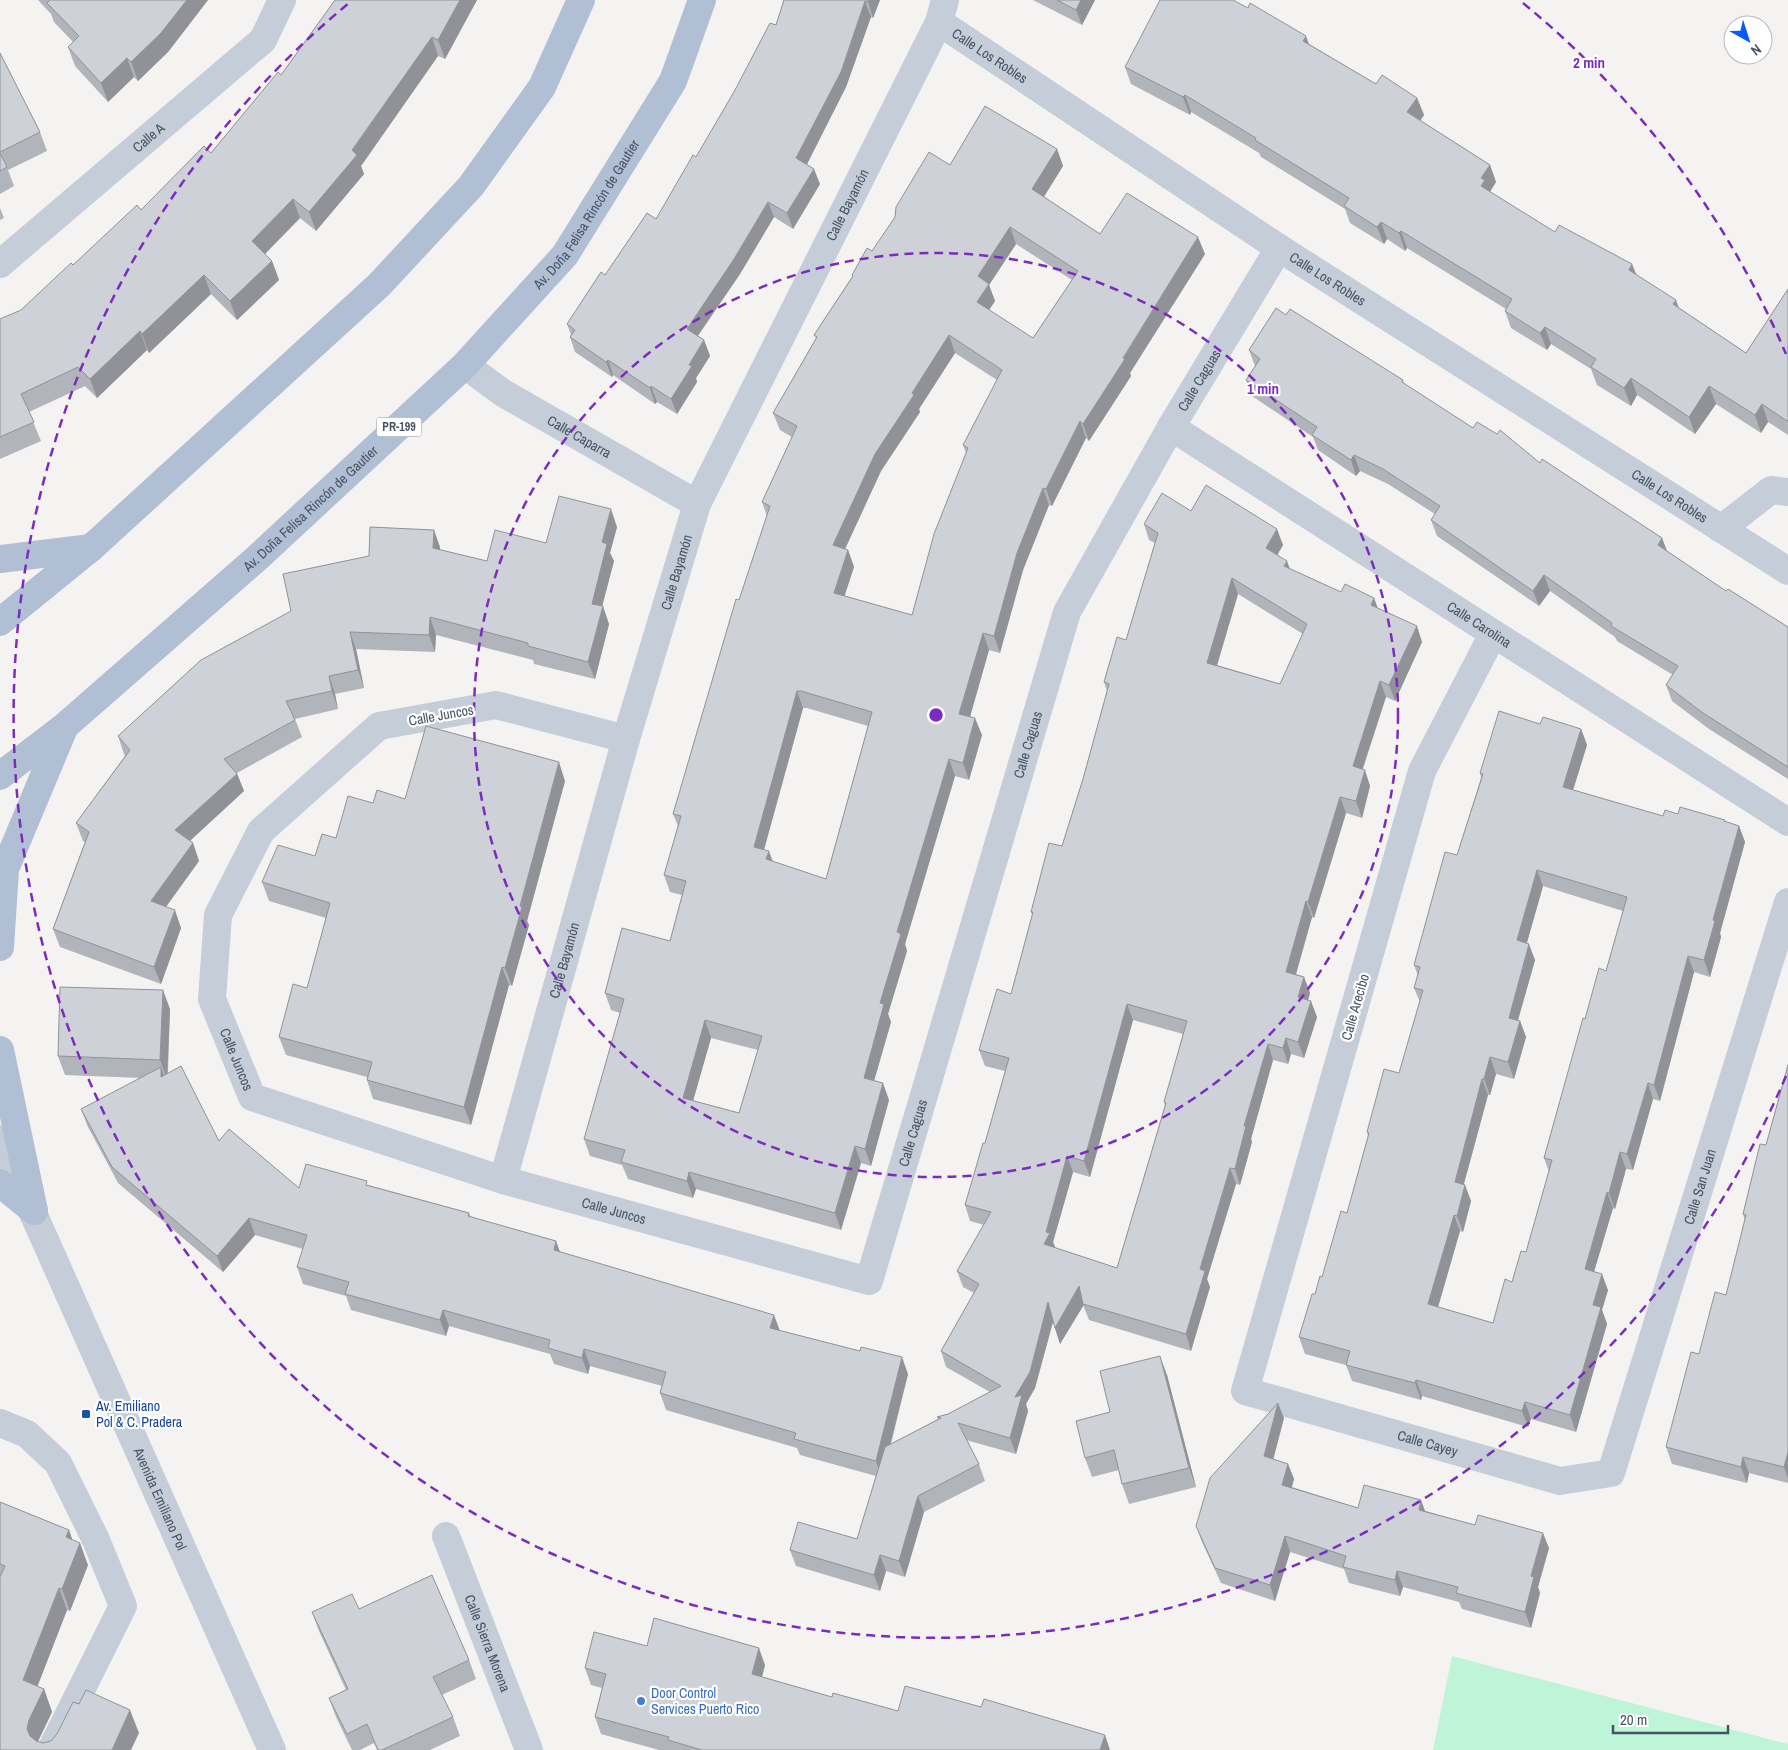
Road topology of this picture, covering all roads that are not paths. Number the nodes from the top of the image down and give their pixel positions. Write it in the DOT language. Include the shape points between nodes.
graph roads {
  1 [pos="282,0"];
  2 [pos="581,0"];
  3 [pos="702,0"];
  4 [pos="942,11"];
  5 [pos="1280,248"];
  6 [pos="0,264"];
  7 [pos="465,365"];
  8 [pos="1171,427"];
  9 [pos="1788,492"];
  10 [pos="697,504"];
  11 [pos="1721,529"];
  12 [pos="91,548"];
  13 [pos="0,559"];
  14 [pos="1788,571"];
  15 [pos="0,622"];
  16 [pos="1493,634"];
  17 [pos="65,726"];
  18 [pos="626,739"];
  19 [pos="0,776"];
  20 [pos="1788,822"];
  21 [pos="1788,902"];
  22 [pos="0,947"];
  23 [pos="0,1050"];
  24 [pos="0,1139"];
  25 [pos="503,1180"];
  26 [pos="0,1183"];
  27 [pos="34,1211"];
  28 [pos="869,1281"];
  29 [pos="1245,1391"];
  30 [pos="0,1422"];
  31 [pos="1611,1473"];
  32 [pos="446,1536"];
  33 [pos="51,1750"];
  34 [pos="272,1750"];
  35 [pos="529,1750"];
  1 -- 6 [label="street, Calle A" via="262,40"];
  2 -- 12 [label="main road" via="542,87 471,186 379,285"];
  3 -- 7 [label="main road, Av. Doña Felisa Rincón de Gautier / PR-199" via="673,81 565,256"];
  4 -- 5 [label="street, Calle Los Robles"];
  4 -- 10 [label="street, Calle Bayamón"];
  5 -- 8 [label="street, Calle Caguas"];
  5 -- 11 [label="street, Calle Los Robles"];
  7 -- 10 [label="street, Calle Caparra" via="504,393"];
  7 -- 17 [label="main road, Av. Doña Felisa Rincón de Gautier / PR-199" via="256,559"];
  8 -- 16 [label="street, Calle Carolina"];
  8 -- 28 [label="street, Calle Caguas" via="1066,612"];
  9 -- 11 [label="street, Calle Los Robles" via="1771,490"];
  10 -- 18 [label="street, Calle Bayamón"];
  11 -- 14 [label="street, Calle Los Robles"];
  12 -- 13 [label="main road"];
  12 -- 15 [label="main road"];
  16 -- 20 [label="street, Calle Carolina"];
  16 -- 29 [label="street, Calle Arecibo" via="1422,771"];
  17 -- 19 [label="main road, Av. Doña Felisa Rincón de Gautier / PR-199"];
  17 -- 22 [label="main road" via="5,869"];
  18 -- 25 [label="street, Calle Bayamón"];
  18 -- 25 [label="street, Calle Juncos" via="496,705 379,726 261,831 218,915 212,999 252,1097"];
  21 -- 31 [label="street, Calle San Juan"];
  23 -- 27 [label="main road"];
  24 -- 27 [label="street, Avenida Emiliano Pol"];
  25 -- 28 [label="street, Calle Juncos"];
  26 -- 27 [label="main road"];
  27 -- 34 [label="street, Avenida Emiliano Pol"];
  29 -- 31 [label="street, Calle Cayey" via="1560,1481"];
  30 -- 33 [label="street" via="27,1434 58,1463 96,1540 123,1606"];
  32 -- 35 [label="street, Calle Sierra Morena"];
}
